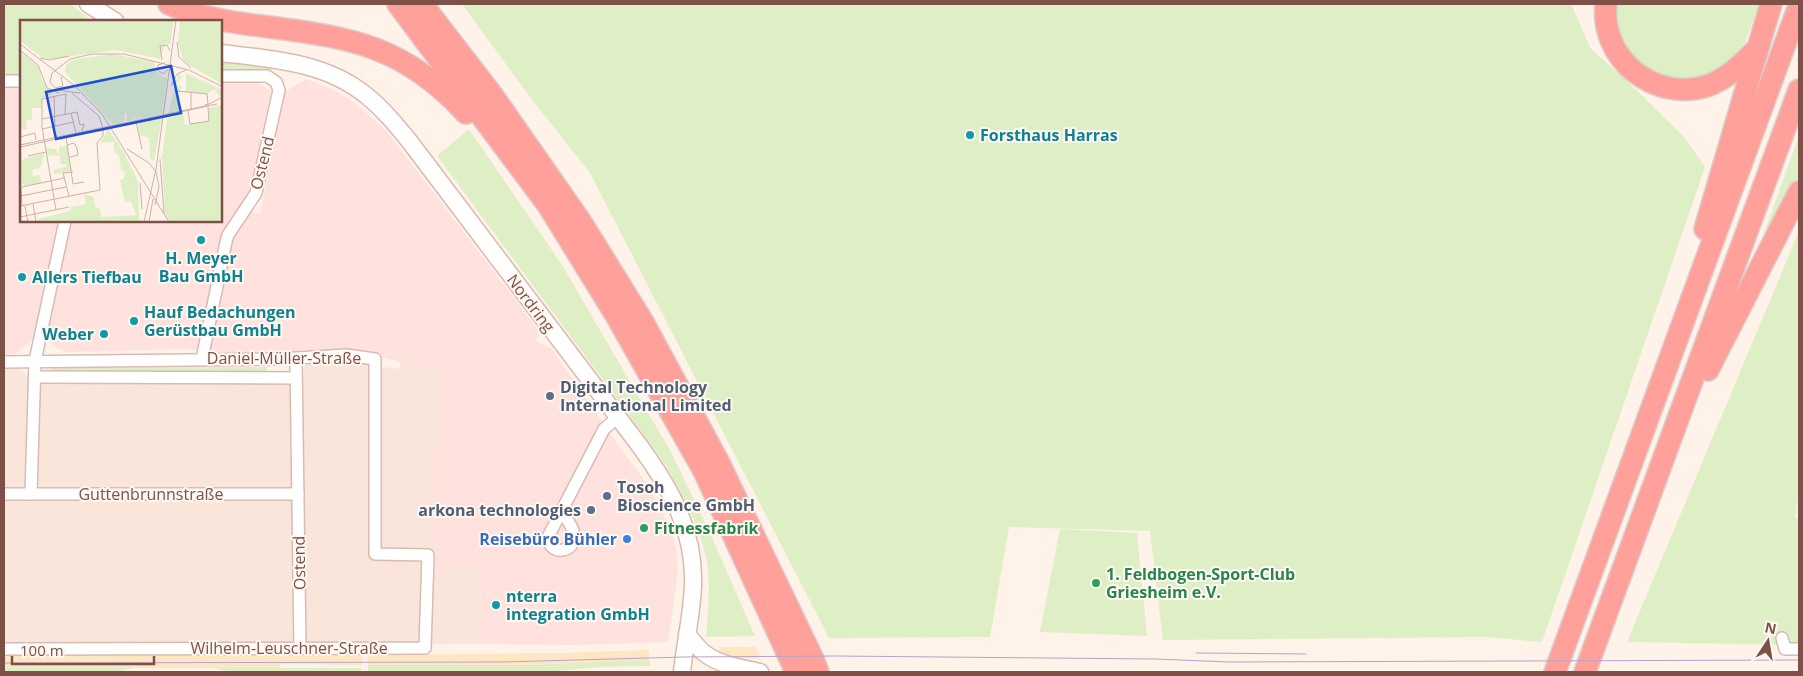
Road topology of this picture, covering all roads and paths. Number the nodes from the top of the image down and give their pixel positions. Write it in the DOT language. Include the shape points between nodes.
graph roads {
  1 [pos="88,4"];
  2 [pos="168,4"];
  3 [pos="398,4"];
  4 [pos="422,4"];
  5 [pos="1606,4"];
  6 [pos="1771,4"];
  7 [pos="1799,6"];
  8 [pos="113,20"];
  9 [pos="1756,50"];
  10 [pos="222,53"];
  11 [pos="222,76"];
  12 [pos="20,80"];
  13 [pos="4,81"];
  14 [pos="1799,90"];
  15 [pos="1799,192"];
  16 [pos="548,205"];
  17 [pos="65,222"];
  18 [pos="1683,324"];
  19 [pos="296,358"];
  20 [pos="202,359"];
  21 [pos="35,361"];
  22 [pos="4,362"];
  23 [pos="34,377"];
  24 [pos="296,378"];
  25 [pos="617,418"];
  26 [pos="1668,448"];
  27 [pos="4,494"];
  28 [pos="31,494"];
  29 [pos="298,494"];
  30 [pos="562,510"];
  31 [pos="687,634"];
  32 [pos="1782,638"];
  33 [pos="300,648"];
  34 [pos="424,648"];
  35 [pos="1799,648"];
  36 [pos="4,649"];
  37 [pos="682,672"];
  38 [pos="760,672"];
  39 [pos="796,672"];
  40 [pos="818,672"];
  41 [pos="1555,672"];
  42 [pos="1586,672"];
  1 -- 8 [label="main road"];
  2 -- 16 [label="highway" via="233,22 325,35 366,45 408,64 450,96"];
  3 -- 16 [label="highway"];
  4 -- 40 [label="highway" via="493,96 581,222 643,322 719,462"];
  5 -- 9 [label="highway" via="1607,28 1618,55 1639,76 1663,87 1686,89 1708,85 1736,69"];
  6 -- 9 [label="highway"];
  7 -- 18 [label="highway"];
  9 -- 18 [label="highway" via="1700,247"];
  10 -- 25 [label="main road, Nordring" via="273,59 319,70 353,86 382,110 416,150"];
  11 -- 20 [label="street, Ostend" via="267,76 274,79 279,90 258,185 252,200 228,235"];
  12 -- 13 [label="street"];
  14 -- 26 [label="highway"];
  15 -- 26 [label="highway"];
  16 -- 39 [label="highway" via="617,317 704,471"];
  17 -- 21 [label="street"];
  18 -- 41 [label="highway"];
  19 -- 20 [label="street, Daniel-Müller-Straße"];
  19 -- 24 [label="street, Ostend"];
  19 -- 34 [label="street, Daniel-Müller-Straße" via="346,355 375,359 374,551 378,555 428,555"];
  20 -- 21 [label="street, Daniel-Müller-Straße"];
  21 -- 22 [label="street, Daniel-Müller-Straße"];
  21 -- 23 [label="street"];
  23 -- 24 [label="street, Daniel-Müller-Straße"];
  23 -- 28 [label="street"];
  24 -- 29 [label="street, Ostend"];
  25 -- 30 [label="street" via="604,430"];
  25 -- 31 [label="main road, Nordring" via="662,478 684,524 693,571"];
  26 -- 42 [label="highway"];
  27 -- 28 [label="street, Guttenbrunnstraße"];
  28 -- 29 [label="street, Guttenbrunnstraße"];
  29 -- 33 [label="street, Ostend"];
  31 -- 37 [label="main road, Nordring"];
  31 -- 38 [label="main road" via="708,656"];
  32 -- 35 [label="street" via="1785,649"];
  33 -- 34 [label="street, Wilhelm-Leuschner-Straße"];
  33 -- 36 [label="street, Wilhelm-Leuschner-Straße"];
}
